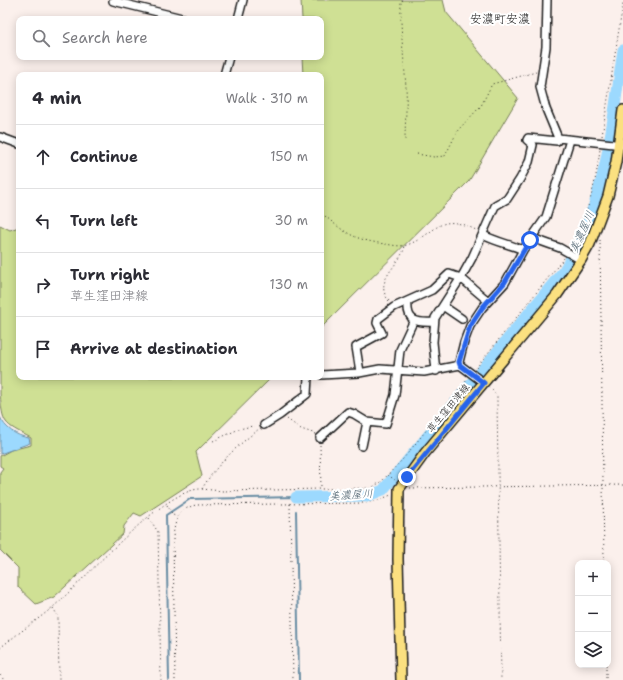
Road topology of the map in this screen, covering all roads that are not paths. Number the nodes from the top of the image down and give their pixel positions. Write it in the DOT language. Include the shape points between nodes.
graph roads {
  1 [pos="243,0"];
  2 [pos="547,0"];
  3 [pos="113,1"];
  4 [pos="174,16"];
  5 [pos="239,16"];
  6 [pos="228,60"];
  7 [pos="225,72"];
  8 [pos="623,110"];
  9 [pos="0,137"];
  10 [pos="558,138"];
  11 [pos="570,140"];
  12 [pos="16,143"];
  13 [pos="618,145"];
  14 [pos="483,233"];
  15 [pos="532,238"];
  16 [pos="523,250"];
  17 [pos="580,258"];
  18 [pos="460,278"];
  19 [pos="408,301"];
  20 [pos="488,301"];
  21 [pos="442,306"];
  22 [pos="462,319"];
  23 [pos="414,320"];
  24 [pos="434,322"];
  25 [pos="460,365"];
  26 [pos="397,370"];
  27 [pos="436,370"];
  28 [pos="360,372"];
  29 [pos="324,375"];
  30 [pos="308,380"];
  31 [pos="484,382"];
  32 [pos="367,422"];
  33 [pos="264,425"];
  34 [pos="320,438"];
  35 [pos="362,446"];
  36 [pos="401,680"];
  1 -- 5 [label="street"];
  2 -- 10 [label="street" via="541,94"];
  3 -- 4 [label="street"];
  6 -- 7 [label="street"];
  8 -- 13 [label="main road, 草生窪田津線"];
  9 -- 12 [label="street"];
  10 -- 11 [label="street"];
  10 -- 14 [label="street" via="557,141 528,138 527,140 533,144 529,162 507,199 495,206"];
  11 -- 13 [label="street"];
  11 -- 15 [label="street" via="548,213"];
  13 -- 17 [label="main road, 草生窪田津線" via="608,196 596,230"];
  14 -- 16 [label="street" via="499,243 508,243"];
  14 -- 18 [label="street"];
  15 -- 16 [label="street"];
  15 -- 17 [label="street"];
  16 -- 20 [label="street" via="505,282"];
  17 -- 31 [label="main road, 草生窪田津線" via="557,295"];
  18 -- 19 [label="street" via="449,274 432,290"];
  18 -- 20 [label="street"];
  18 -- 21 [label="street"];
  19 -- 23 [label="street" via="408,314"];
  19 -- 28 [label="street" via="394,307 378,319 377,323 382,332 356,347"];
  20 -- 25 [label="street" via="468,331"];
  21 -- 22 [label="street"];
  21 -- 24 [label="street"];
  23 -- 24 [label="street"];
  23 -- 26 [label="street" via="400,350"];
  24 -- 27 [label="street" via="432,342"];
  25 -- 27 [label="street"];
  25 -- 31 [label="street"];
  26 -- 27 [label="street"];
  26 -- 28 [label="street"];
  26 -- 32 [label="street" via="395,395 386,424"];
  28 -- 29 [label="street"];
  30 -- 33 [label="street" via="307,394 280,416"];
  31 -- 36 [label="main road, 草生窪田津線" via="398,485"];
  32 -- 34 [label="street" via="348,412"];
  32 -- 35 [label="street"];
}
